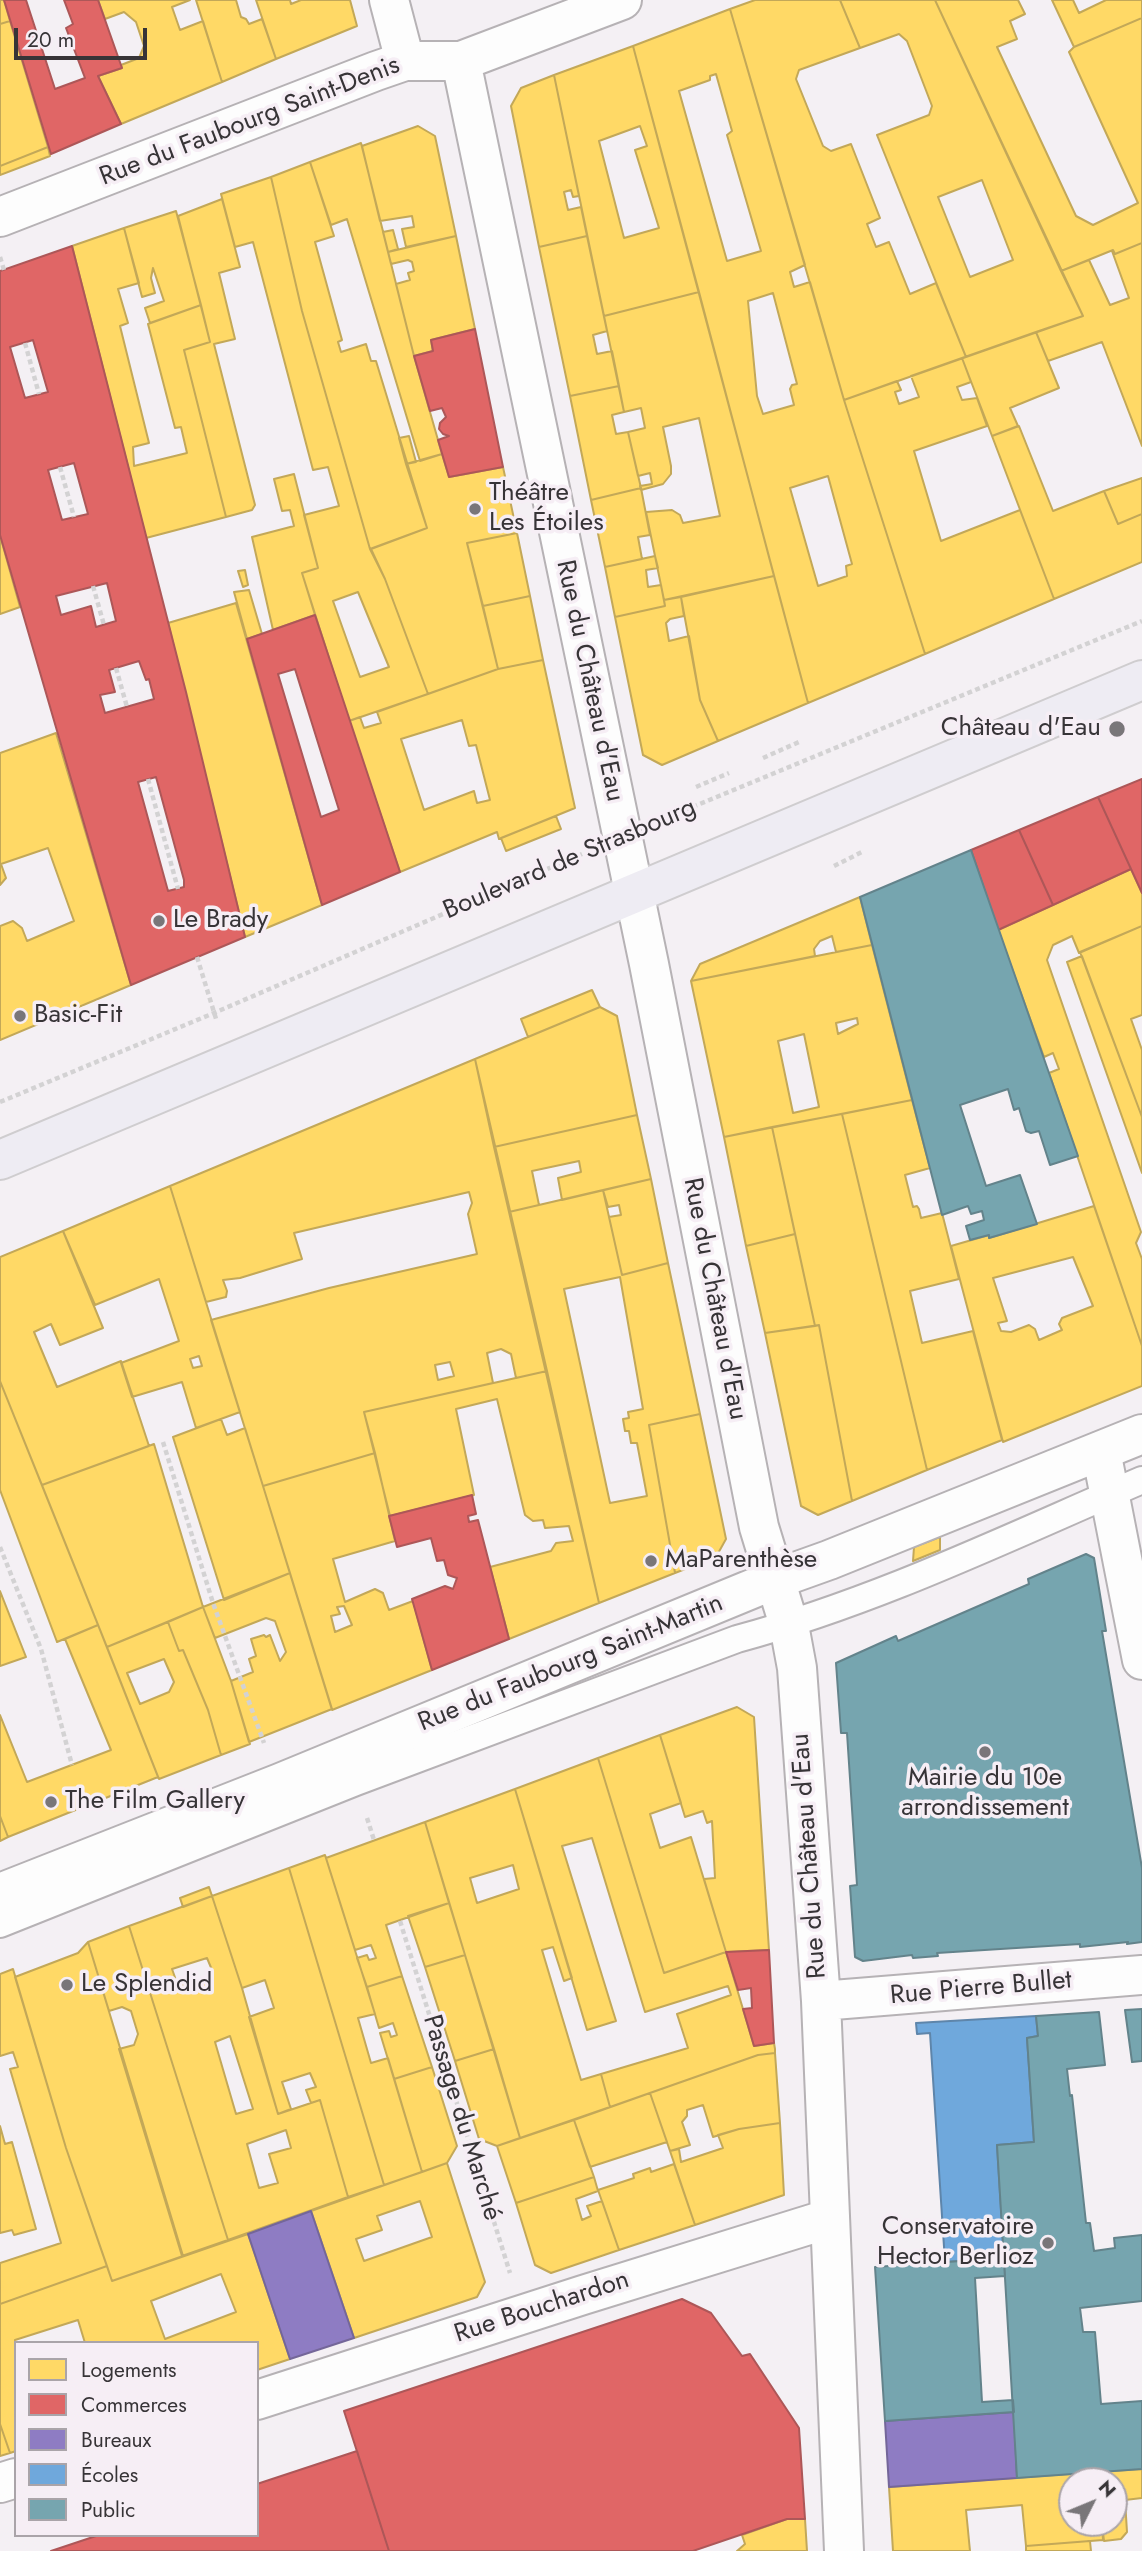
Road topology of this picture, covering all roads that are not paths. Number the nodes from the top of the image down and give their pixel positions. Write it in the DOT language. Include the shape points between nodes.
graph roads {
  1 [pos="389,0"];
  2 [pos="622,0"];
  3 [pos="405,61"];
  4 [pos="461,61"];
  5 [pos="0,216"];
  6 [pos="1142,680"];
  7 [pos="633,895"];
  8 [pos="0,1160"];
  9 [pos="1142,1434"];
  10 [pos="1101,1451"];
  11 [pos="1126,1487"];
  12 [pos="776,1579"];
  13 [pos="789,1625"];
  14 [pos="1142,1660"];
  15 [pos="0,1893"];
  16 [pos="0,1924"];
  17 [pos="1142,1975"];
  18 [pos="821,2001"];
  19 [pos="828,2219"];
  20 [pos="259,2399"];
  21 [pos="844,2551"];
  1 -- 3 [label="street"];
  2 -- 4 [label="street, Rue du Faubourg Saint-Denis"];
  3 -- 4 [label="street, Rue du Faubourg Saint-Denis"];
  3 -- 5 [label="street, Rue du Faubourg Saint-Denis"];
  4 -- 7 [label="street, Rue du Château d'Eau"];
  6 -- 7 [label="main road"];
  7 -- 8 [label="main road"];
  7 -- 12 [label="street, Rue du Château d'Eau" via="759,1527"];
  9 -- 10 [label="street, Rue du Faubourg Saint-Martin"];
  10 -- 11 [label="street"];
  10 -- 12 [label="street, Rue du Faubourg Saint-Martin"];
  11 -- 13 [label="lane, Rue du Faubourg Saint-Martin" via="843,1607"];
  11 -- 14 [label="street"];
  12 -- 13 [label="street, Rue du Château d'Eau"];
  12 -- 15 [label="street, Rue du Faubourg Saint-Martin"];
  13 -- 16 [label="lane, Rue du Faubourg Saint-Martin" via="737,1639 368,1777"];
  13 -- 18 [label="street, Rue du Château d'Eau" via="797,1668"];
  17 -- 18 [label="street, Rue Pierre Bullet"];
  18 -- 19 [label="street, Rue du Château d'Eau"];
  19 -- 20 [label="street, Rue Bouchardon"];
  19 -- 21 [label="street, Rue du Château d'Eau"];
}
